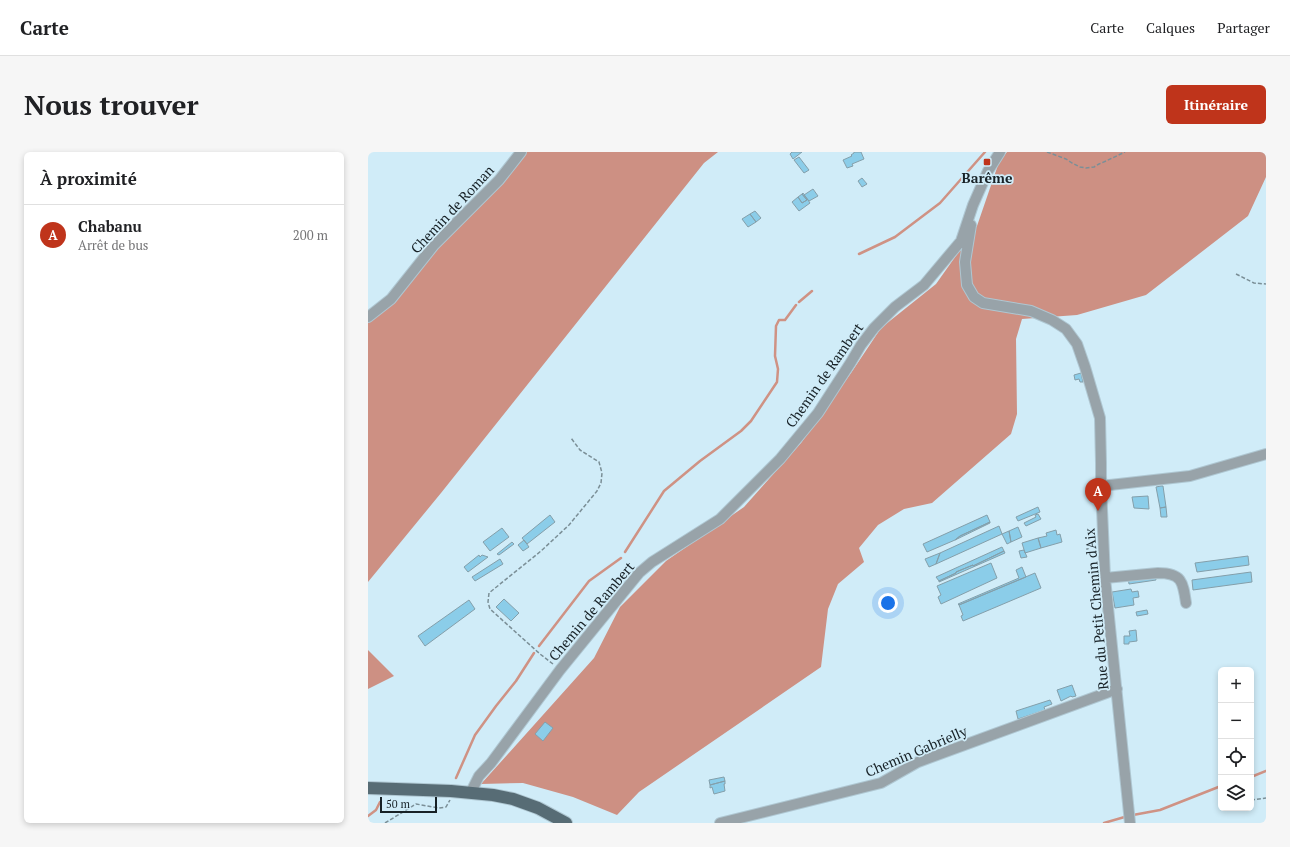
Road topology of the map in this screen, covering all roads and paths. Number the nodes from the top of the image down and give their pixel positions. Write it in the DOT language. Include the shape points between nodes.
graph roads {
  1 [pos="521,152"];
  2 [pos="1000,152"];
  3 [pos="1047,152"];
  4 [pos="1125,152"];
  5 [pos="973,205"];
  6 [pos="1236,274"];
  7 [pos="1266,284"];
  8 [pos="368,317"];
  9 [pos="571,438"];
  10 [pos="1266,454"];
  11 [pos="1101,486"];
  12 [pos="1105,578"];
  13 [pos="1186,603"];
  14 [pos="560,670"];
  15 [pos="1117,689"];
  16 [pos="368,788"];
  17 [pos="451,791"];
  18 [pos="471,792"];
  19 [pos="1266,798"];
  20 [pos="1254,800"];
  21 [pos="1130,822"];
  22 [pos="385,823"];
  23 [pos="566,823"];
  24 [pos="720,823"];
  1 -- 8 [label="street, Chemin de Roman" via="499,180 434,245 391,299"];
  2 -- 5 [label="street, Chemin de Rambert" via="988,171"];
  3 -- 4 [label="path" via="1086,168 1094,167"];
  5 -- 11 [label="street, Rue du Petit Chemin d'Aix" via="965,262 967,286 974,297 983,303 1031,311 1052,320 1066,329 1077,344 1100,418"];
  5 -- 14 [label="street, Chemin de Rambert" via="961,241 924,286 895,307 874,328 818,413 780,459 720,519 639,573"];
  6 -- 7 [label="path"];
  9 -- 14 [label="path" via="580,450 599,462 602,473 597,491 569,525 489,593 488,602 490,609"];
  10 -- 11 [label="street" via="1190,476"];
  11 -- 12 [label="street, Rue du Petit Chemin d'Aix"];
  12 -- 13 [label="street" via="1167,573 1173,575 1184,586"];
  12 -- 15 [label="street, Rue du Petit Chemin d'Aix"];
  14 -- 18 [label="street, Chemin de Rambert" via="479,776"];
  15 -- 21 [label="street, Rue du Petit Chemin d'Aix"];
  15 -- 24 [label="street, Chemin Gabrielly" via="918,762 881,783"];
  16 -- 17 [label="main road"];
  17 -- 18 [label="main road"];
  17 -- 22 [label="path" via="446,807 416,804"];
  18 -- 23 [label="main road" via="513,799 538,808"];
  19 -- 20 [label="path"];
}
